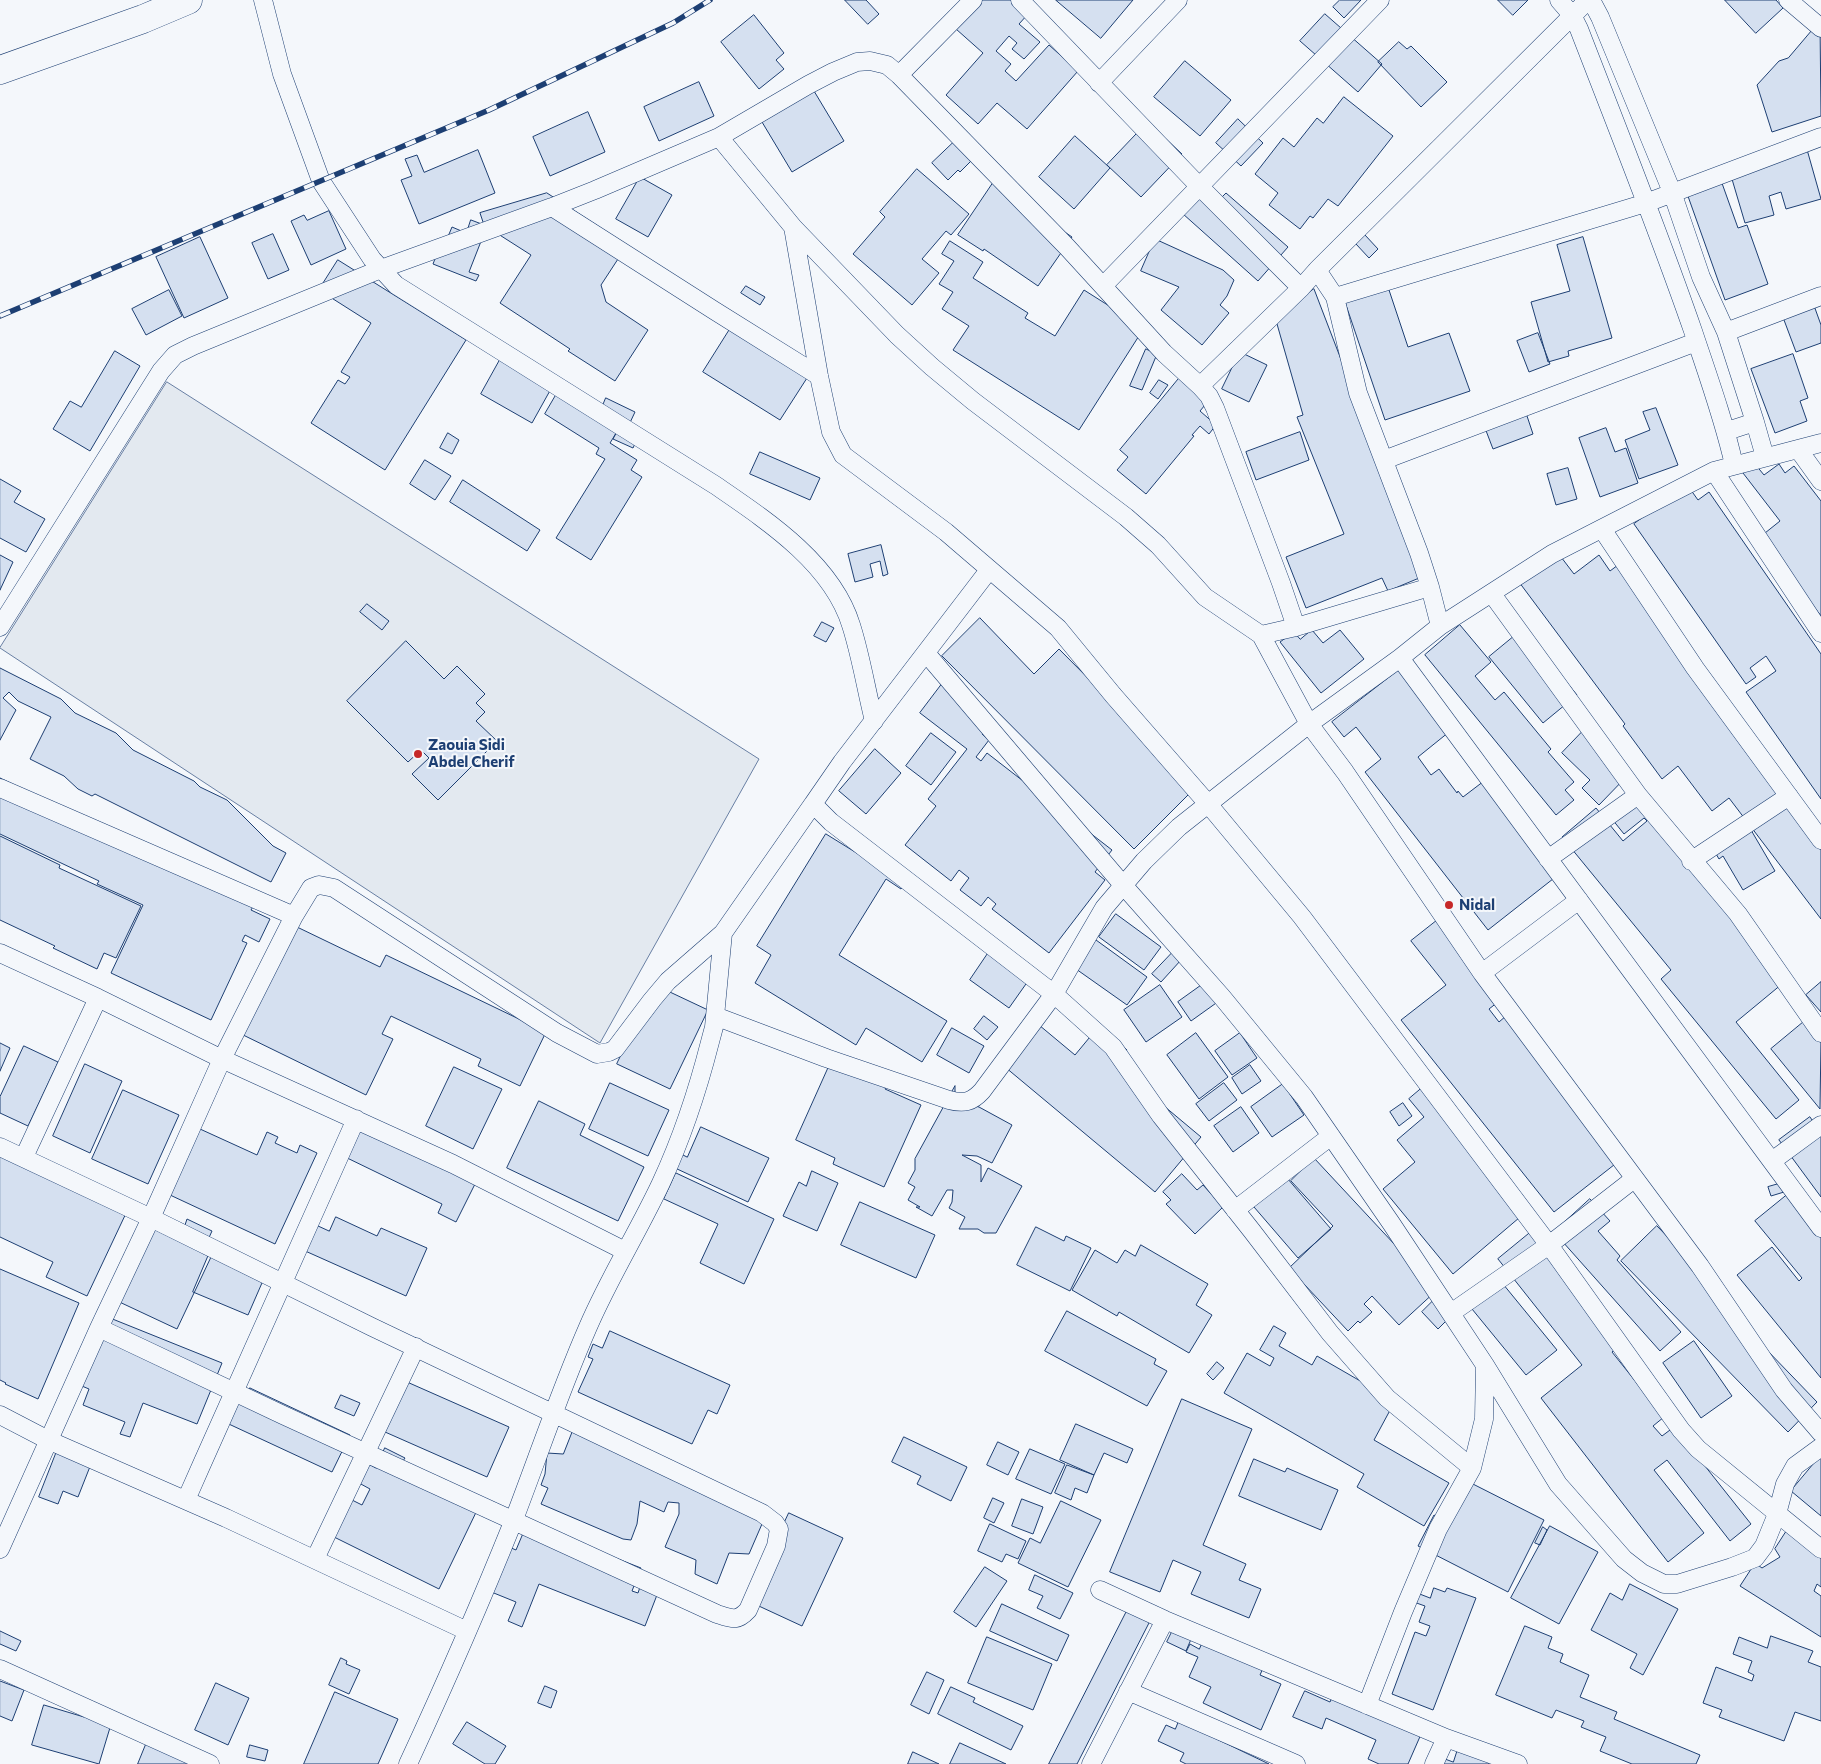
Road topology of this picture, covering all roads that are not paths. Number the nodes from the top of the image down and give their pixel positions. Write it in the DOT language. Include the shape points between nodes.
graph roads {
  1 [pos="188,0"];
  2 [pos="263,0"];
  3 [pos="973,0"];
  4 [pos="1020,0"];
  5 [pos="1178,0"];
  6 [pos="1380,0"];
  7 [pos="1559,0"];
  8 [pos="1589,0"];
  9 [pos="1788,0"];
  10 [pos="1572,15"];
  11 [pos="1821,28"];
  12 [pos="0,70"];
  13 [pos="899,75"];
  14 [pos="1099,83"];
  15 [pos="719,137"];
  16 [pos="1821,137"];
  17 [pos="1199,186"];
  18 [pos="1672,192"];
  19 [pos="1646,202"];
  20 [pos="552,207"];
  21 [pos="793,227"];
  22 [pos="381,269"];
  23 [pos="1317,270"];
  24 [pos="1103,286"];
  25 [pos="1301,288"];
  26 [pos="1821,296"];
  27 [pos="1334,297"];
  28 [pos="1726,332"];
  29 [pos="1696,342"];
  30 [pos="819,376"];
  31 [pos="1200,386"];
  32 [pos="1755,422"];
  33 [pos="1727,431"];
  34 [pos="1821,443"];
  35 [pos="1798,449"];
  36 [pos="1765,457"];
  37 [pos="1384,460"];
  38 [pos="1734,466"];
  39 [pos="1714,471"];
  40 [pos="1821,481"];
  41 [pos="1602,529"];
  42 [pos="989,570"];
  43 [pos="1430,586"];
  44 [pos="1492,594"];
  45 [pos="1440,626"];
  46 [pos="0,627"];
  47 [pos="1296,627"];
  48 [pos="1821,633"];
  49 [pos="1261,635"];
  50 [pos="926,653"];
  51 [pos="1400,658"];
  52 [pos="874,721"];
  53 [pos="1309,724"];
  54 [pos="0,788"];
  55 [pos="1638,795"];
  56 [pos="1789,796"];
  57 [pos="813,804"];
  58 [pos="1209,805"];
  59 [pos="1821,840"];
  60 [pos="1548,859"];
  61 [pos="1691,861"];
  62 [pos="1123,885"];
  63 [pos="1579,900"];
  64 [pos="294,916"];
  65 [pos="723,933"];
  66 [pos="0,953"];
  67 [pos="1482,973"];
  68 [pos="1054,994"];
  69 [pos="98,998"];
  70 [pos="715,1016"];
  71 [pos="1821,1033"];
  72 [pos="222,1059"];
  73 [pos="356,1119"];
  74 [pos="1821,1125"];
  75 [pos="1331,1136"];
  76 [pos="0,1147"];
  77 [pos="24,1157"];
  78 [pos="1772,1161"];
  79 [pos="1634,1179"];
  80 [pos="1235,1210"];
  81 [pos="151,1218"];
  82 [pos="1821,1228"];
  83 [pos="1549,1245"];
  84 [pos="625,1251"];
  85 [pos="284,1284"];
  86 [pos="1451,1313"];
  87 [pos="99,1328"];
  88 [pos="416,1347"];
  89 [pos="1485,1365"];
  90 [pos="234,1392"];
  91 [pos="553,1412"];
  92 [pos="0,1415"];
  93 [pos="1821,1433"];
  94 [pos="48,1440"];
  95 [pos="1821,1447"];
  96 [pos="366,1453"];
  97 [pos="1472,1468"];
  98 [pos="186,1500"];
  99 [pos="1777,1514"];
  100 [pos="513,1520"];
  101 [pos="0,1549"];
  102 [pos="1821,1549"];
  103 [pos="315,1559"];
  104 [pos="1100,1590"];
  105 [pos="1165,1620"];
  106 [pos="467,1631"];
  107 [pos="0,1669"];
  108 [pos="1128,1692"];
  109 [pos="1367,1705"];
  110 [pos="1446,1738"];
  111 [pos="210,1764"];
  112 [pos="408,1764"];
  113 [pos="1091,1764"];
  114 [pos="1296,1764"];
  115 [pos="1434,1764"];
  116 [pos="1518,1764"];
  1 -- 12 [label="main road"];
  2 -- 22 [label="street" via="282,74 321,181"];
  3 -- 13 [label="street"];
  4 -- 14 [label="street"];
  5 -- 14 [label="street"];
  6 -- 17 [label="street"];
  7 -- 10 [label="street"];
  8 -- 10 [label="street"];
  8 -- 18 [label="street" via="1600,17"];
  9 -- 11 [label="street"];
  10 -- 19 [label="street"];
  10 -- 23 [label="street"];
  13 -- 15 [label="street" via="888,65 857,62 808,85"];
  13 -- 24 [label="street"];
  14 -- 17 [label="street"];
  15 -- 20 [label="street"];
  15 -- 21 [label="street"];
  16 -- 18 [label="street"];
  17 -- 24 [label="street"];
  17 -- 25 [label="street"];
  18 -- 19 [label="street"];
  18 -- 28 [label="street" via="1701,277"];
  19 -- 27 [label="street"];
  19 -- 29 [label="street"];
  20 -- 22 [label="street"];
  20 -- 30 [label="street"];
  21 -- 30 [label="street"];
  21 -- 49 [label="street" via="897,335 932,366 1126,517 1205,597"];
  22 -- 46 [label="street" via="175,355 161,371"];
  22 -- 52 [label="street" via="396,285 715,485 788,540 816,567 841,602 851,624"];
  23 -- 25 [label="street"];
  23 -- 27 [label="street"];
  24 -- 31 [label="street" via="1164,353"];
  25 -- 31 [label="street"];
  26 -- 28 [label="street"];
  27 -- 37 [label="street" via="1358,392"];
  28 -- 32 [label="street"];
  29 -- 33 [label="street"];
  29 -- 37 [label="street"];
  30 -- 42 [label="street" via="831,432 843,455 946,532"];
  31 -- 47 [label="street" via="1215,408"];
  32 -- 33 [label="street"];
  32 -- 36 [label="street"];
  33 -- 38 [label="street"];
  34 -- 35 [label="street"];
  35 -- 36 [label="street"];
  35 -- 40 [label="street"];
  36 -- 38 [label="street"];
  37 -- 43 [label="street"];
  38 -- 39 [label="street"];
  39 -- 41 [label="street"];
  39 -- 48 [label="street"];
  41 -- 44 [label="street" via="1552,554"];
  41 -- 56 [label="street" via="1694,668"];
  42 -- 50 [label="street"];
  42 -- 58 [label="street" via="1058,628"];
  43 -- 45 [label="street"];
  43 -- 47 [label="street"];
  44 -- 45 [label="street"];
  44 -- 55 [label="street"];
  45 -- 51 [label="street"];
  47 -- 49 [label="street"];
  49 -- 53 [label="street"];
  50 -- 52 [label="street"];
  50 -- 62 [label="street"];
  51 -- 53 [label="street"];
  51 -- 60 [label="street"];
  52 -- 57 [label="street"];
  53 -- 58 [label="street"];
  53 -- 67 [label="street"];
  54 -- 64 [label="street"];
  55 -- 60 [label="street"];
  55 -- 61 [label="street"];
  56 -- 59 [label="street"];
  56 -- 61 [label="street"];
  57 -- 65 [label="street"];
  57 -- 68 [label="street" via="839,828"];
  58 -- 62 [label="street" via="1172,834"];
  58 -- 83 [label="street" via="1302,917"];
  60 -- 63 [label="street"];
  61 -- 71 [label="street" via="1738,914"];
  62 -- 68 [label="street" via="1104,908"];
  62 -- 75 [label="street" via="1228,1005 1304,1097"];
  63 -- 67 [label="street"];
  63 -- 78 [label="street"];
  64 -- 65 [label="street" via="311,888 319,885 334,888 557,1033 597,1054 614,1048 668,981"];
  64 -- 72 [label="street"];
  65 -- 70 [label="street"];
  66 -- 69 [label="street"];
  67 -- 79 [label="street"];
  68 -- 70 [label="street" via="982,1090 972,1101 966,1102 912,1088"];
  68 -- 80 [label="street" via="1112,1047"];
  69 -- 72 [label="street"];
  69 -- 77 [label="street"];
  70 -- 84 [label="street" via="705,1062 673,1154 661,1184"];
  72 -- 73 [label="street"];
  72 -- 81 [label="street"];
  73 -- 84 [label="street"];
  73 -- 85 [label="street"];
  74 -- 78 [label="street"];
  75 -- 80 [label="street"];
  75 -- 86 [label="street"];
  76 -- 77 [label="street"];
  77 -- 81 [label="street"];
  78 -- 82 [label="street"];
  79 -- 83 [label="street"];
  79 -- 93 [label="street" via="1700,1266 1784,1390"];
  80 -- 97 [label="street" via="1330,1333 1387,1398"];
  81 -- 85 [label="street"];
  81 -- 87 [label="street"];
  83 -- 86 [label="street"];
  83 -- 99 [label="street" via="1681,1430 1698,1449"];
  84 -- 91 [label="street" via="588,1327"];
  85 -- 88 [label="street"];
  85 -- 90 [label="street"];
  86 -- 89 [label="street"];
  87 -- 90 [label="street"];
  87 -- 94 [label="street"];
  88 -- 91 [label="street"];
  88 -- 96 [label="street"];
  89 -- 97 [label="street" via="1484,1419"];
  89 -- 99 [label="street" via="1558,1484 1624,1559 1642,1573 1664,1584 1677,1584 1755,1558 1764,1546"];
  90 -- 96 [label="street"];
  90 -- 98 [label="street"];
  91 -- 100 [label="street"];
  91 -- 100 [label="street" via="762,1513 778,1529 776,1546 748,1610 737,1619 717,1614"];
  92 -- 94 [label="street"];
  94 -- 98 [label="street"];
  94 -- 101 [label="street"];
  95 -- 99 [label="street" via="1795,1466 1785,1484"];
  96 -- 100 [label="street"];
  96 -- 103 [label="street"];
  97 -- 109 [label="street" via="1438,1530"];
  98 -- 103 [label="street"];
  99 -- 102 [label="street"];
  100 -- 106 [label="street"];
  103 -- 106 [label="street"];
  104 -- 105 [label="street"];
  105 -- 108 [label="street"];
  105 -- 109 [label="street"];
  106 -- 112 [label="street"];
  107 -- 111 [label="street"];
  108 -- 113 [label="street"];
  108 -- 114 [label="street"];
  109 -- 110 [label="street"];
  110 -- 115 [label="street"];
  110 -- 116 [label="street"];
}
